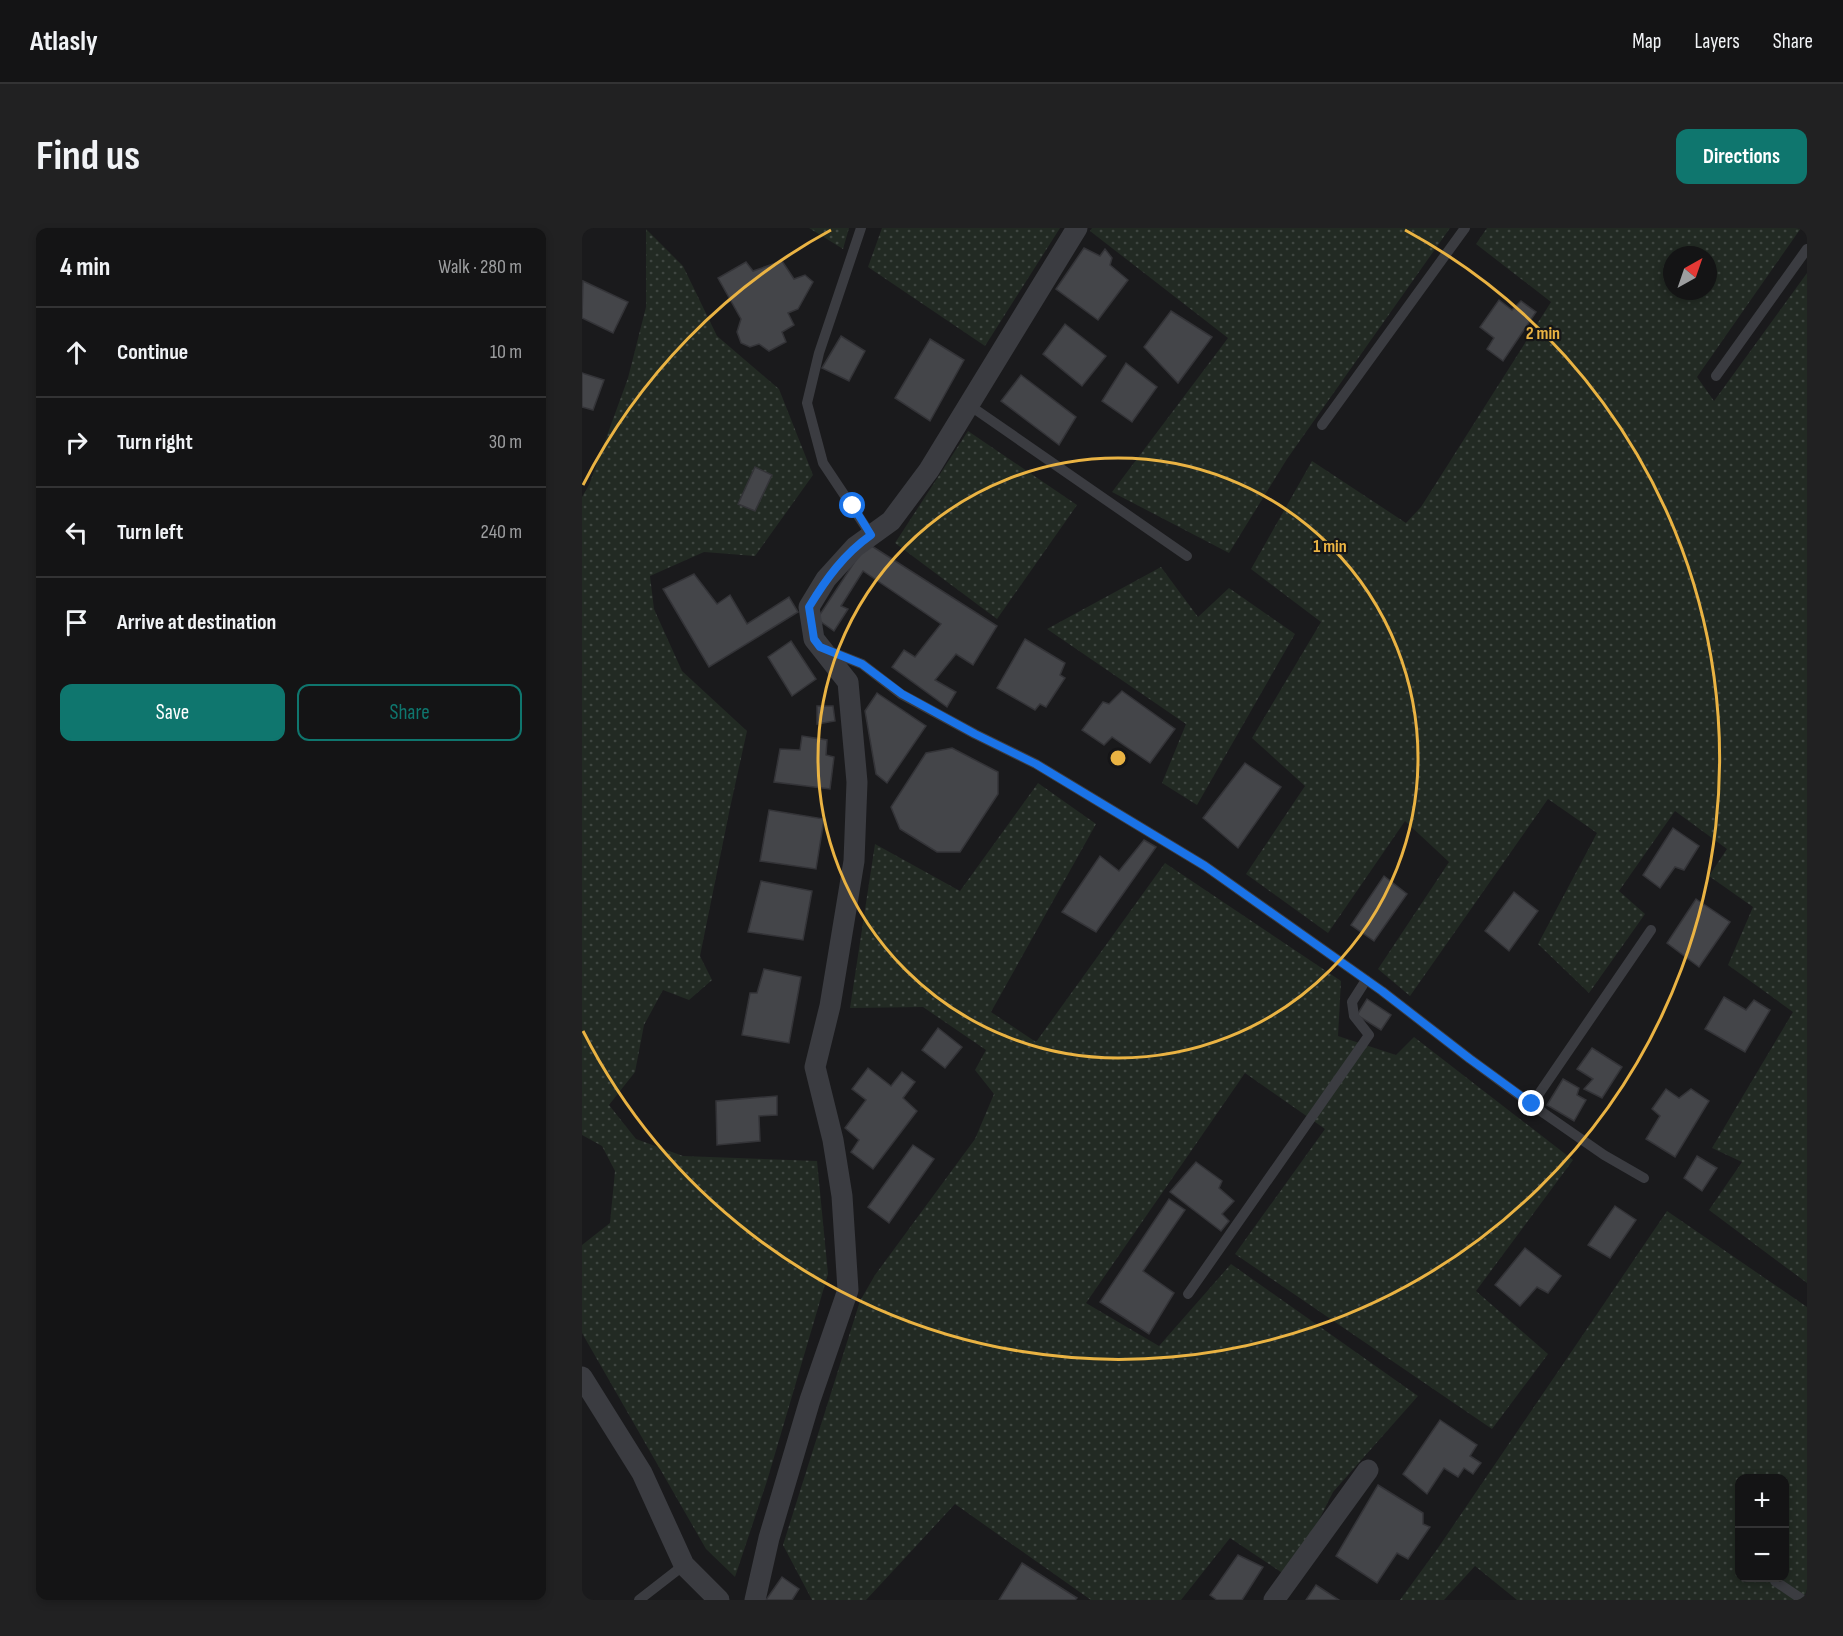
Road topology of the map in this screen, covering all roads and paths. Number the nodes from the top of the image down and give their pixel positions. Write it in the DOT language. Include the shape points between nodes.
graph roads {
  1 [pos="861,228"];
  2 [pos="1077,228"];
  3 [pos="1465,228"];
  4 [pos="1807,249"];
  5 [pos="1716,376"];
  6 [pos="969,405"];
  7 [pos="1322,425"];
  8 [pos="871,535"];
  9 [pos="1187,556"];
  10 [pos="820,647"];
  11 [pos="1651,930"];
  12 [pos="1366,980"];
  13 [pos="1532,1104"];
  14 [pos="1644,1178"];
  15 [pos="1188,1294"];
  16 [pos="582,1377"];
  17 [pos="1368,1470"];
  18 [pos="684,1565"];
  19 [pos="1776,1582"];
  20 [pos="639,1600"];
  21 [pos="719,1600"];
  22 [pos="755,1600"];
  23 [pos="1274,1600"];
  24 [pos="1803,1600"];
  1 -- 8 [label="lane" via="819,353 807,403 824,463"];
  2 -- 6 [label="street"];
  3 -- 7 [label="lane"];
  4 -- 5 [label="lane"];
  6 -- 8 [label="street" via="929,470 891,521"];
  6 -- 9 [label="lane"];
  8 -- 10 [label="street" via="826,579 809,607 814,639"];
  10 -- 12 [label="lane" via="862,664 902,694 1036,764 1196,860"];
  10 -- 22 [label="street" via="848,682 857,782 854,861 830,1006 815,1067 840,1185 848,1290 810,1400"];
  11 -- 13 [label="lane"];
  12 -- 13 [label="lane"];
  12 -- 15 [label="lane" via="1352,1002 1354,1016 1369,1035"];
  13 -- 14 [label="lane"];
  16 -- 18 [label="street" via="642,1473"];
  17 -- 23 [label="street"];
  18 -- 20 [label="lane"];
  18 -- 21 [label="street"];
  19 -- 24 [label="lane"];
}
